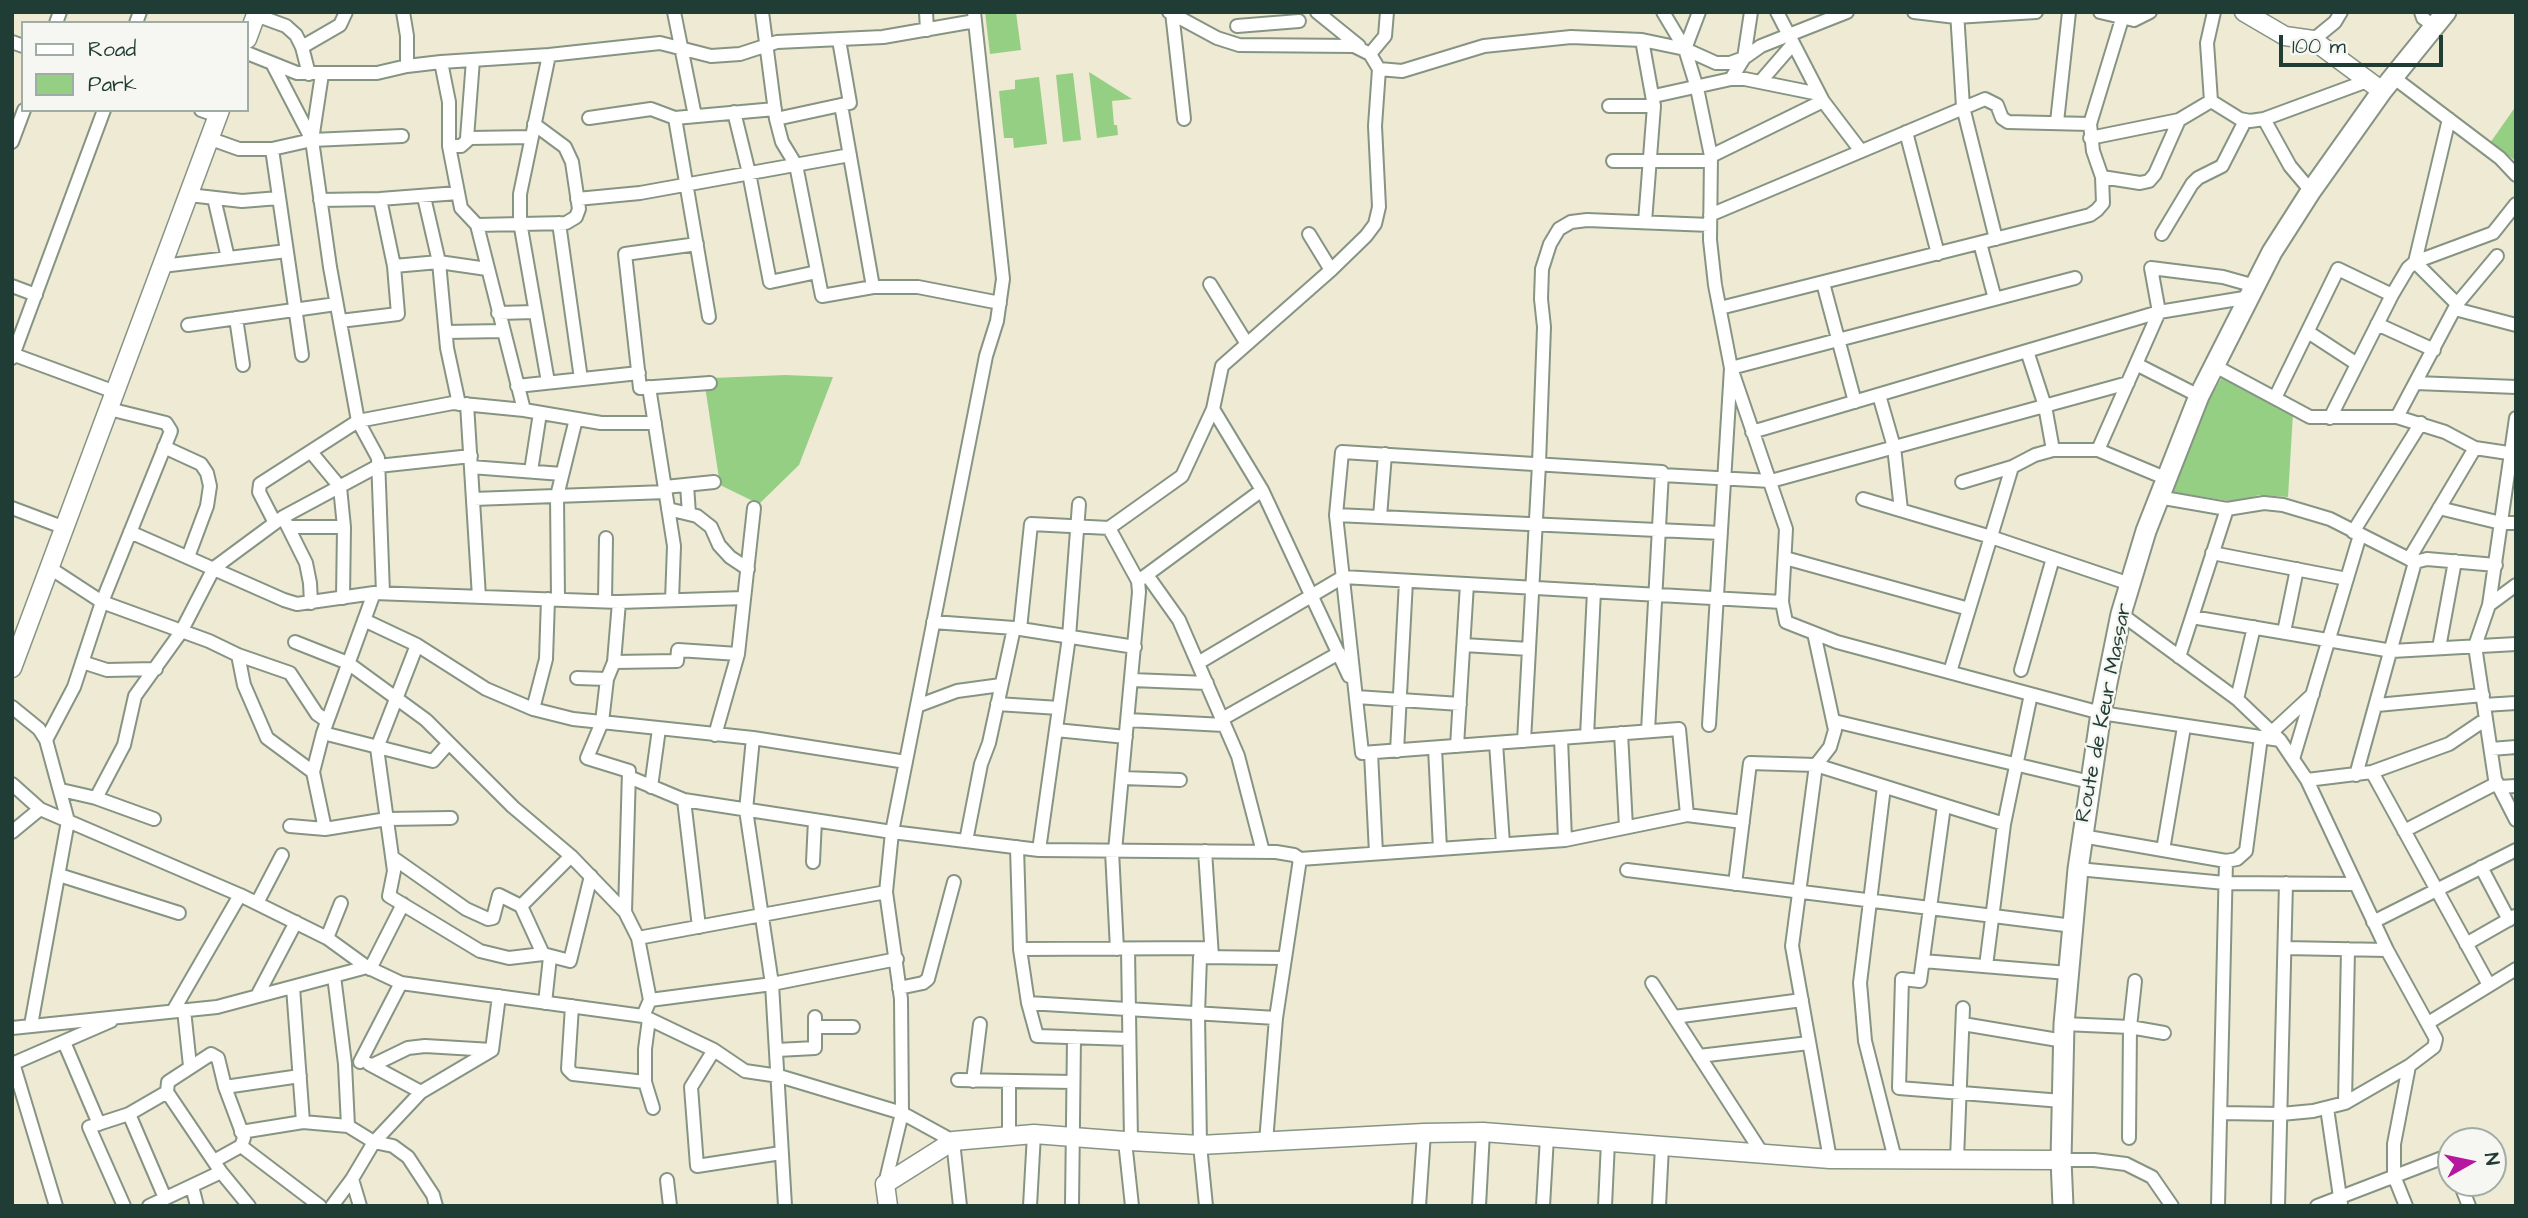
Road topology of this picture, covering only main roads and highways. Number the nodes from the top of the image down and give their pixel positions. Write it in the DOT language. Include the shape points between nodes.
graph roads {
  1 [pos="2434,17"];
  2 [pos="2063,1206"];
  1 -- 2 [label="main road, Route de Keur Massar" via="2381,83 2272,253 2199,396 2158,497 2130,584 2101,713 2078,869 2064,1032"];
}
